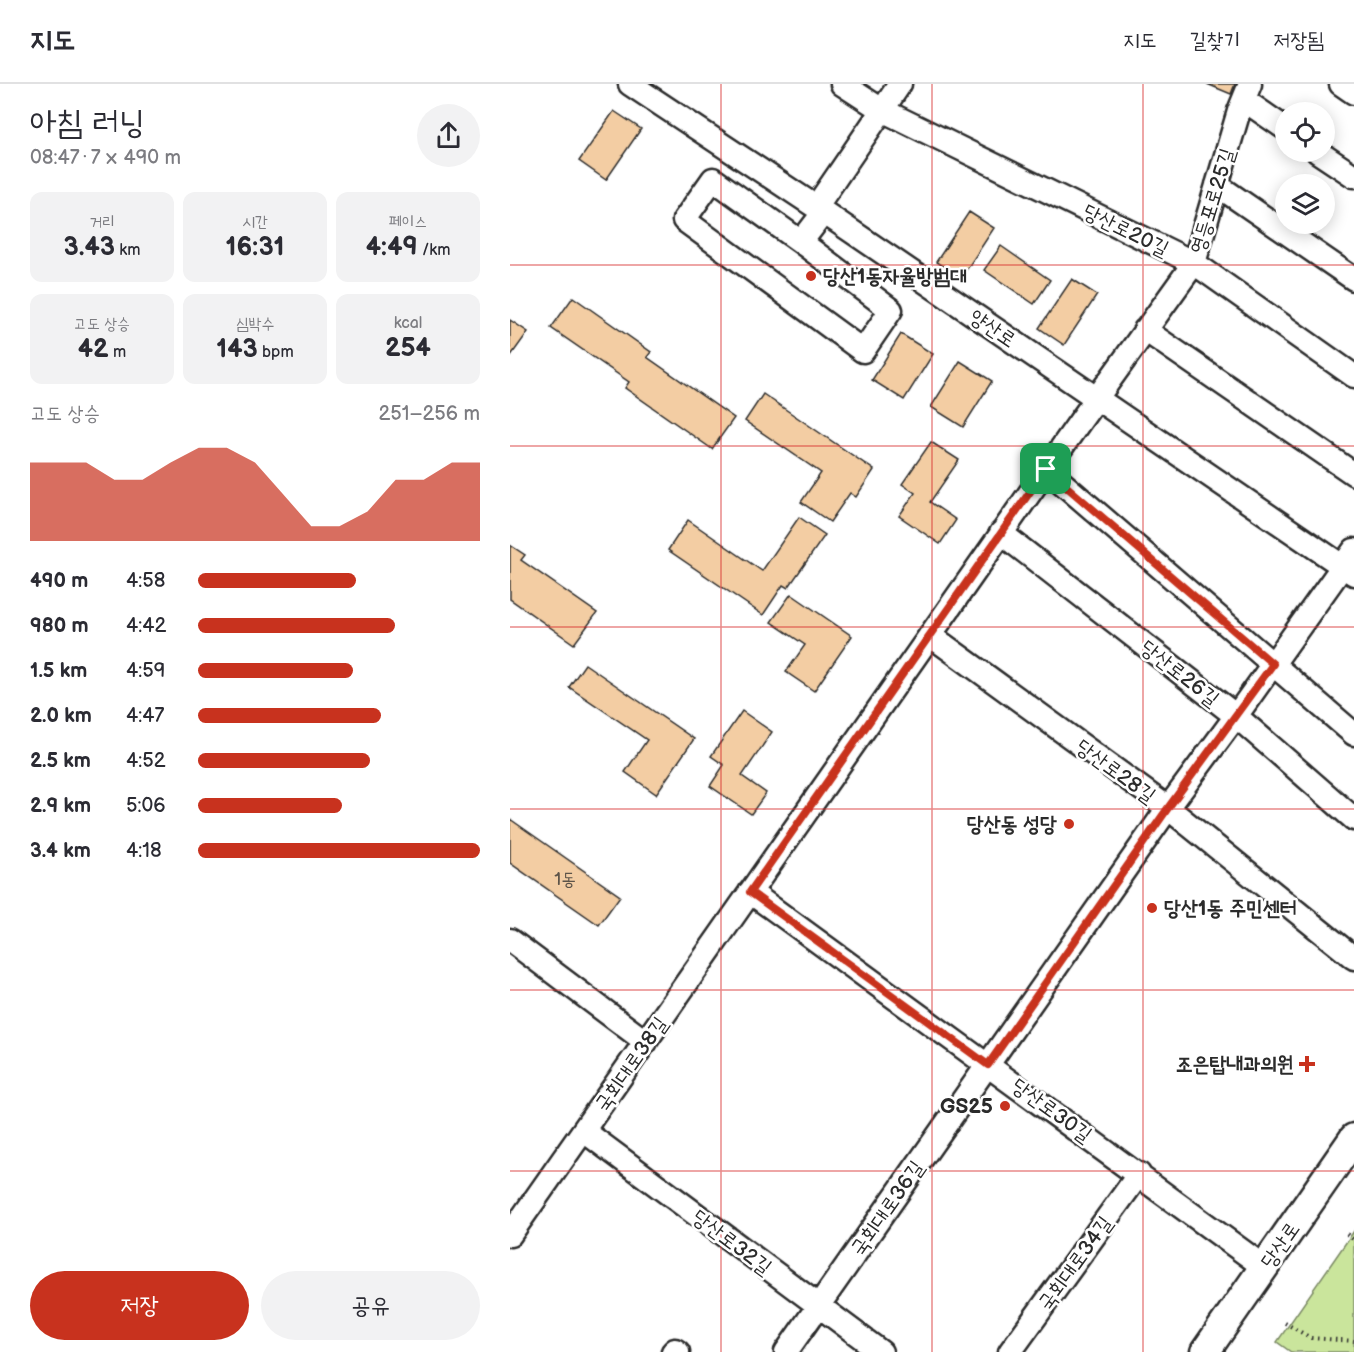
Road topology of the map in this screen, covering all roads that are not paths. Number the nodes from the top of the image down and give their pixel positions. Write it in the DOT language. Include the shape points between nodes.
graph roads {
  1 [pos="630,84"];
  2 [pos="842,84"];
  3 [pos="900,84"];
  4 [pos="1341,84"];
  5 [pos="1247,92"];
  6 [pos="1354,93"];
  7 [pos="882,110"];
  8 [pos="1275,119"];
  9 [pos="1333,162"];
  10 [pos="1354,176"];
  11 [pos="1217,185"];
  12 [pos="820,209"];
  13 [pos="801,242"];
  14 [pos="1194,263"];
  15 [pos="1354,279"];
  16 [pos="1145,330"];
  17 [pos="1354,376"];
  18 [pos="1096,398"];
  19 [pos="1046,469"];
  20 [pos="1354,474"];
  21 [pos="1001,533"];
  22 [pos="1350,564"];
  23 [pos="930,635"];
  24 [pos="1273,664"];
  25 [pos="1236,716"];
  26 [pos="1354,734"];
  27 [pos="1168,808"];
  28 [pos="1354,819"];
  29 [pos="750,892"];
  30 [pos="510,940"];
  31 [pos="1354,958"];
  32 [pos="646,1042"];
  33 [pos="988,1065"];
  34 [pos="584,1131"];
  35 [pos="1354,1138"];
  36 [pos="1139,1174"];
  37 [pos="510,1235"];
  38 [pos="1264,1267"];
  39 [pos="819,1306"];
  40 [pos="673,1352"];
  41 [pos="678,1352"];
  42 [pos="786,1352"];
  43 [pos="881,1352"];
  44 [pos="1010,1352"];
  45 [pos="1205,1352"];
  1 -- 12 [label="street, 양산로"];
  2 -- 7 [label="street, 당산로20길"];
  3 -- 7 [label="street"];
  4 -- 6 [label="street"];
  5 -- 8 [label="street"];
  5 -- 11 [label="street, 영등포로25길"];
  7 -- 12 [label="street"];
  7 -- 14 [label="street, 당산로20길"];
  9 -- 10 [label="street"];
  11 -- 14 [label="street, 영등포로25길"];
  11 -- 15 [label="street"];
  12 -- 13 [label="street"];
  12 -- 18 [label="street, 양산로"];
  13 -- 13 [label="street" via="713,179 684,220 863,351 891,310"];
  14 -- 16 [label="street, 영등포로25길"];
  14 -- 17 [label="street, 당산로20길"];
  16 -- 18 [label="street, 영등포로25길"];
  16 -- 20 [label="street"];
  18 -- 19 [label="street, 영등포로25길"];
  18 -- 22 [label="street, 양산로"];
  19 -- 21 [label="street, 영등포로25길"];
  19 -- 24 [label="street"];
  21 -- 23 [label="street, 영등포로25길"];
  21 -- 25 [label="street, 당산로26길"];
  22 -- 24 [label="street, 국회대로36길"];
  23 -- 27 [label="street, 당산로28길"];
  23 -- 29 [label="street, 국회대로38길"];
  24 -- 25 [label="street, 국회대로36길"];
  24 -- 26 [label="street"];
  25 -- 27 [label="street, 국회대로36길"];
  25 -- 28 [label="street, 당산로26길"];
  27 -- 31 [label="street, 당산로28길"];
  27 -- 33 [label="street, 국회대로36길"];
  29 -- 32 [label="street, 국회대로38길"];
  29 -- 33 [label="street, 당산로30길"];
  30 -- 32 [label="street"];
  32 -- 34 [label="street, 국회대로38길"];
  33 -- 36 [label="street, 당산로30길"];
  33 -- 39 [label="street, 국회대로36길"];
  34 -- 37 [label="street, 국회대로38길"];
  34 -- 39 [label="street, 당산로32길"];
  35 -- 38 [label="main road, 당산로"];
  36 -- 38 [label="street, 당산로30길"];
  36 -- 44 [label="street, 국회대로34길"];
  38 -- 45 [label="main road, 당산로"];
  39 -- 42 [label="street, 국회대로36길"];
  39 -- 43 [label="street, 당산로32길"];
  40 -- 41 [label="street"];
}
